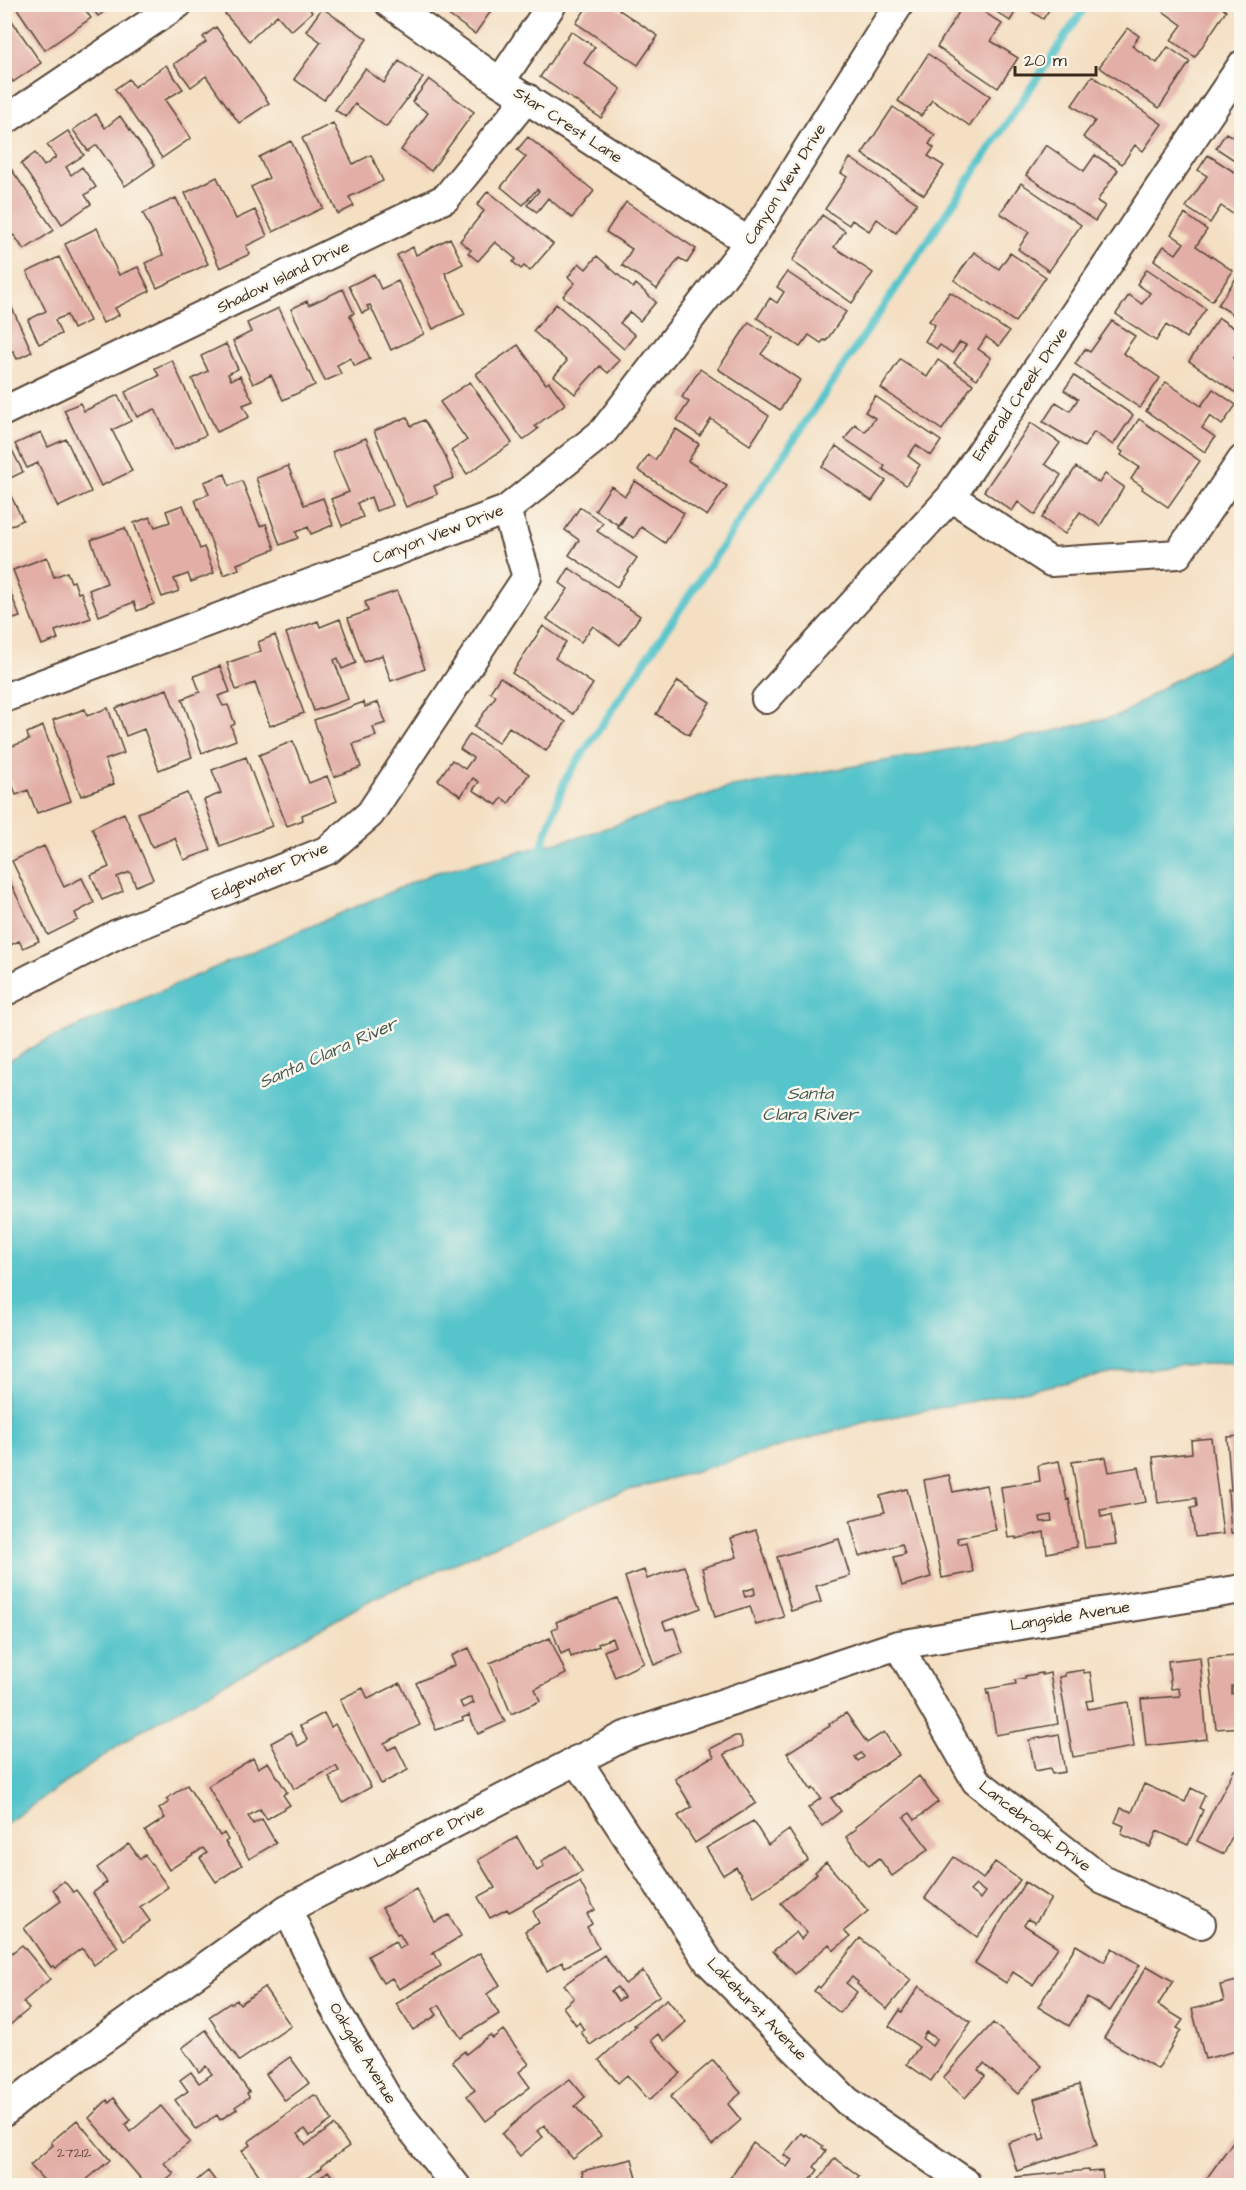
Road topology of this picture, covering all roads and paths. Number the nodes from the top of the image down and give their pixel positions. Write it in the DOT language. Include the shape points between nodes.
graph roads {
  1 [pos="178,4"];
  2 [pos="390,4"];
  3 [pos="552,4"];
  4 [pos="899,4"];
  5 [pos="1242,65"];
  6 [pos="500,82"];
  7 [pos="527,98"];
  8 [pos="4,121"];
  9 [pos="749,242"];
  10 [pos="4,411"];
  11 [pos="1242,460"];
  12 [pos="951,497"];
  13 [pos="506,510"];
  14 [pos="4,699"];
  15 [pos="766,699"];
  16 [pos="4,992"];
  17 [pos="1242,1589"];
  18 [pos="898,1645"];
  19 [pos="577,1760"];
  20 [pos="287,1910"];
  21 [pos="1201,1924"];
  22 [pos="4,2112"];
  23 [pos="964,2184"];
  24 [pos="456,2186"];
  1 -- 8 [label="street"];
  2 -- 6 [label="street, Star Crest Lane"];
  3 -- 6 [label="street"];
  4 -- 9 [label="street, Canyon View Drive"];
  5 -- 12 [label="street, Emerald Creek Drive"];
  6 -- 7 [label="street, Star Crest Lane"];
  7 -- 9 [label="street, Star Crest Lane"];
  7 -- 10 [label="street, Shadow Island Drive" via="446,198"];
  9 -- 13 [label="street, Canyon View Drive" via="603,432"];
  11 -- 12 [label="street" via="1178,554 1051,562"];
  12 -- 15 [label="street, Emerald Creek Drive"];
  13 -- 14 [label="street, Canyon View Drive"];
  13 -- 16 [label="street, Edgewater Drive" via="527,577 370,814 328,850 117,934"];
  17 -- 18 [label="street, Langside Avenue"];
  18 -- 19 [label="street, Lakemore Drive" via="625,1736"];
  18 -- 21 [label="street, Lancebrook Drive" via="976,1781 1103,1880"];
  19 -- 20 [label="street, Lakemore Drive"];
  19 -- 23 [label="street, Lakehurst Avenue" via="709,1962 847,2101"];
  20 -- 22 [label="street, Lakemore Drive"];
  20 -- 24 [label="street, Oakgale Avenue" via="333,2005 388,2099"];
}
